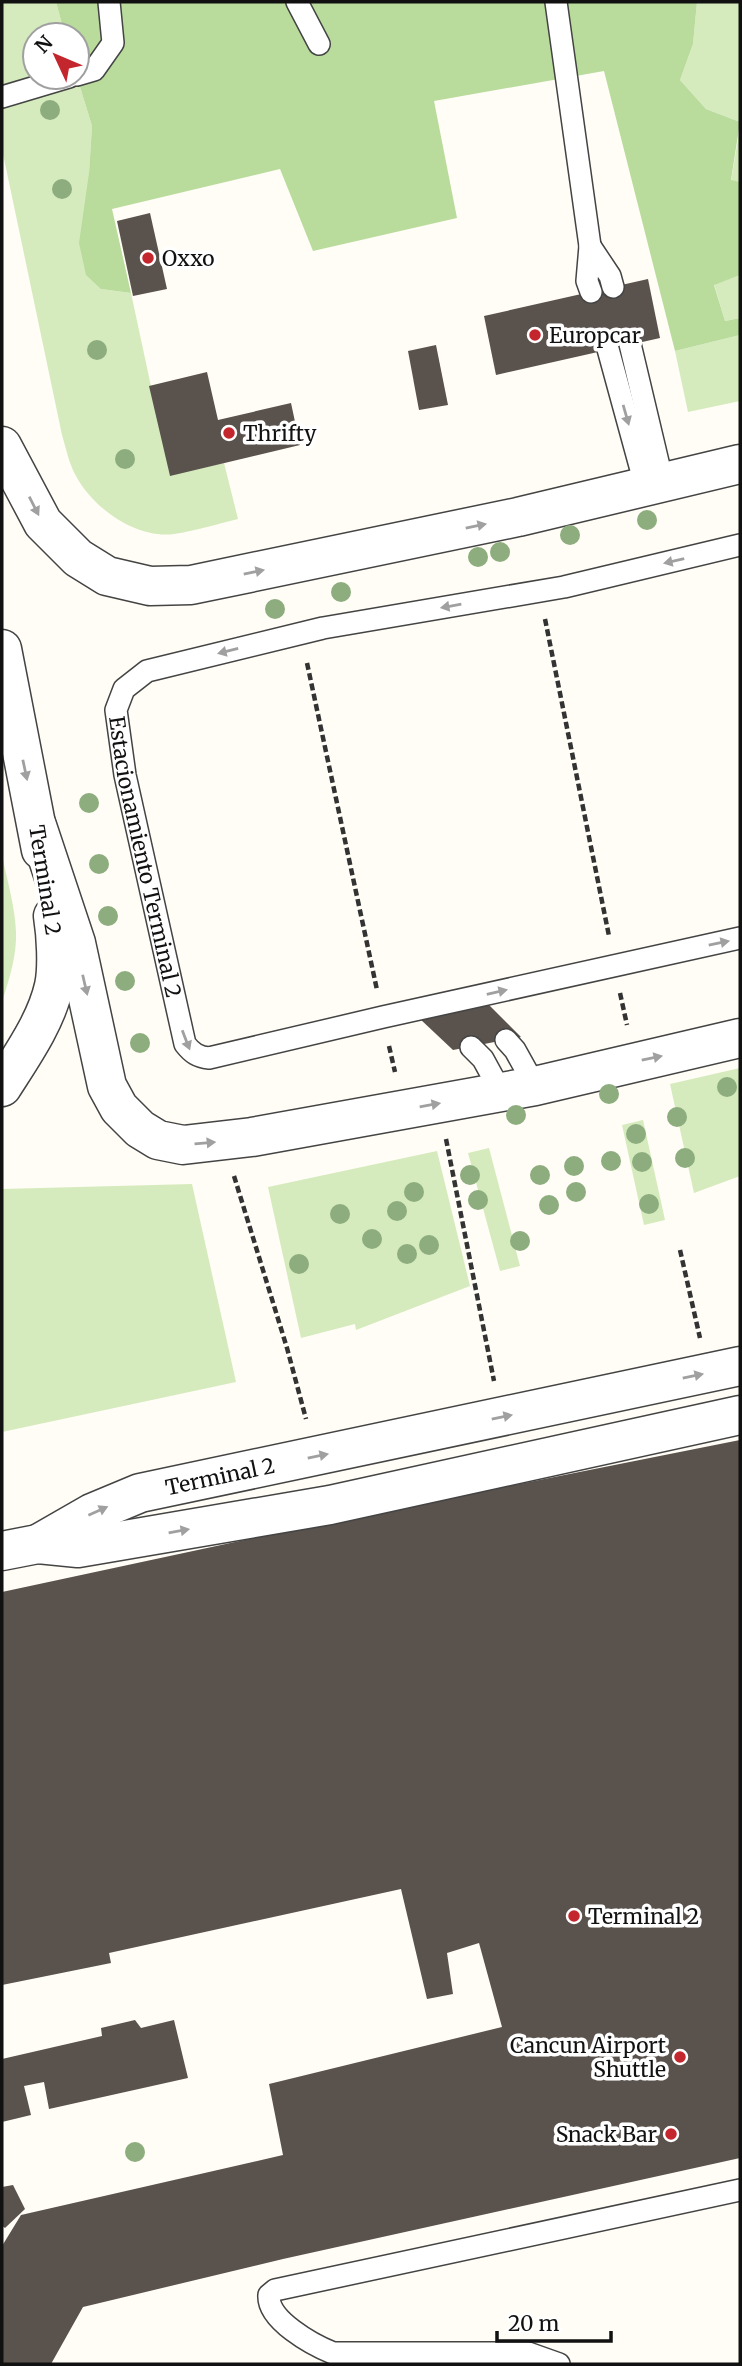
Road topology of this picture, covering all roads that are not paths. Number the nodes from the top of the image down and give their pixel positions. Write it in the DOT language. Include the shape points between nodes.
graph roads {
  1 [pos="109,2"];
  2 [pos="297,2"];
  3 [pos="556,2"];
  4 [pos="319,44"];
  5 [pos="91,71"];
  6 [pos="22,91"];
  7 [pos="2,97"];
  8 [pos="590,246"];
  9 [pos="613,287"];
  10 [pos="591,292"];
  11 [pos="630,344"];
  12 [pos="608,349"];
  13 [pos="2,446"];
  14 [pos="740,464"];
  15 [pos="655,486"];
  16 [pos="740,545"];
  17 [pos="2,649"];
  18 [pos="6,698"];
  19 [pos="37,826"];
  20 [pos="740,938"];
  21 [pos="740,1038"];
  22 [pos="506,1040"];
  23 [pos="471,1047"];
  24 [pos="2,1087"];
  25 [pos="518,1089"];
  26 [pos="740,1366"];
  27 [pos="645,1387"];
  28 [pos="560,1404"];
  29 [pos="740,1415"];
  30 [pos="607,1420"];
  31 [pos="444,1429"];
  32 [pos="653,1434"];
  33 [pos="361,1447"];
  34 [pos="569,1453"];
  35 [pos="407,1462"];
  36 [pos="454,1478"];
  37 [pos="366,1497"];
  38 [pos="38,1544"];
  39 [pos="2,1551"];
  40 [pos="740,2190"];
  41 [pos="559,2364"];
  1 -- 5 [label="lane" via="113,43"];
  2 -- 4 [label="lane"];
  3 -- 8 [label="lane"];
  6 -- 7 [label="lane"];
  8 -- 9 [label="lane"];
  8 -- 10 [label="lane" via="587,281"];
  11 -- 15 [label="lane"];
  12 -- 15 [label="lane, one-way"];
  13 -- 15 [label="street, one-way" via="43,523 78,558 107,576 150,586 191,585"];
  14 -- 15 [label="street"];
  16 -- 20 [label="lane, Estacionamiento Terminal 2, one-way" via="540,591 300,634 147,671 124,689 116,710 131,801 185,1044 200,1057 383,1017 468,1004"];
  17 -- 18 [label="street, Terminal 2"];
  18 -- 19 [label="street, Terminal 2, one-way"];
  19 -- 24 [label="street, Terminal 2" via="55,932 54,986 34,1035"];
  19 -- 25 [label="street, one-way" via="76,943 107,1086 119,1108 158,1140 183,1145 223,1141"];
  25 -- 21 [label="street, one-way"];
  22 -- 25 [label="lane" via="515,1050"];
  23 -- 25 [label="lane"];
  27 -- 26 [label="street, Terminal 2, one-way"];
  27 -- 28 [label="street, Terminal 2"];
  27 -- 30 [label="street"];
  28 -- 30 [label="street"];
  31 -- 28 [label="street, Terminal 2, one-way"];
  29 -- 32 [label="street, Terminal 2"];
  30 -- 32 [label="street"];
  30 -- 34 [label="street"];
  31 -- 33 [label="street, Terminal 2"];
  31 -- 35 [label="street"];
  32 -- 34 [label="street, Terminal 2"];
  33 -- 35 [label="street"];
  38 -- 33 [label="street, Terminal 2, one-way" via="92,1513 140,1493"];
  34 -- 36 [label="street, Terminal 2"];
  35 -- 36 [label="street"];
  35 -- 37 [label="street"];
  36 -- 37 [label="street, Terminal 2"];
  38 -- 37 [label="street, Terminal 2, one-way" via="78,1548"];
  38 -- 39 [label="street, Terminal 2"];
  40 -- 41 [label="lane" via="275,2290 269,2295 273,2309 293,2331 333,2353 528,2353"];
}
